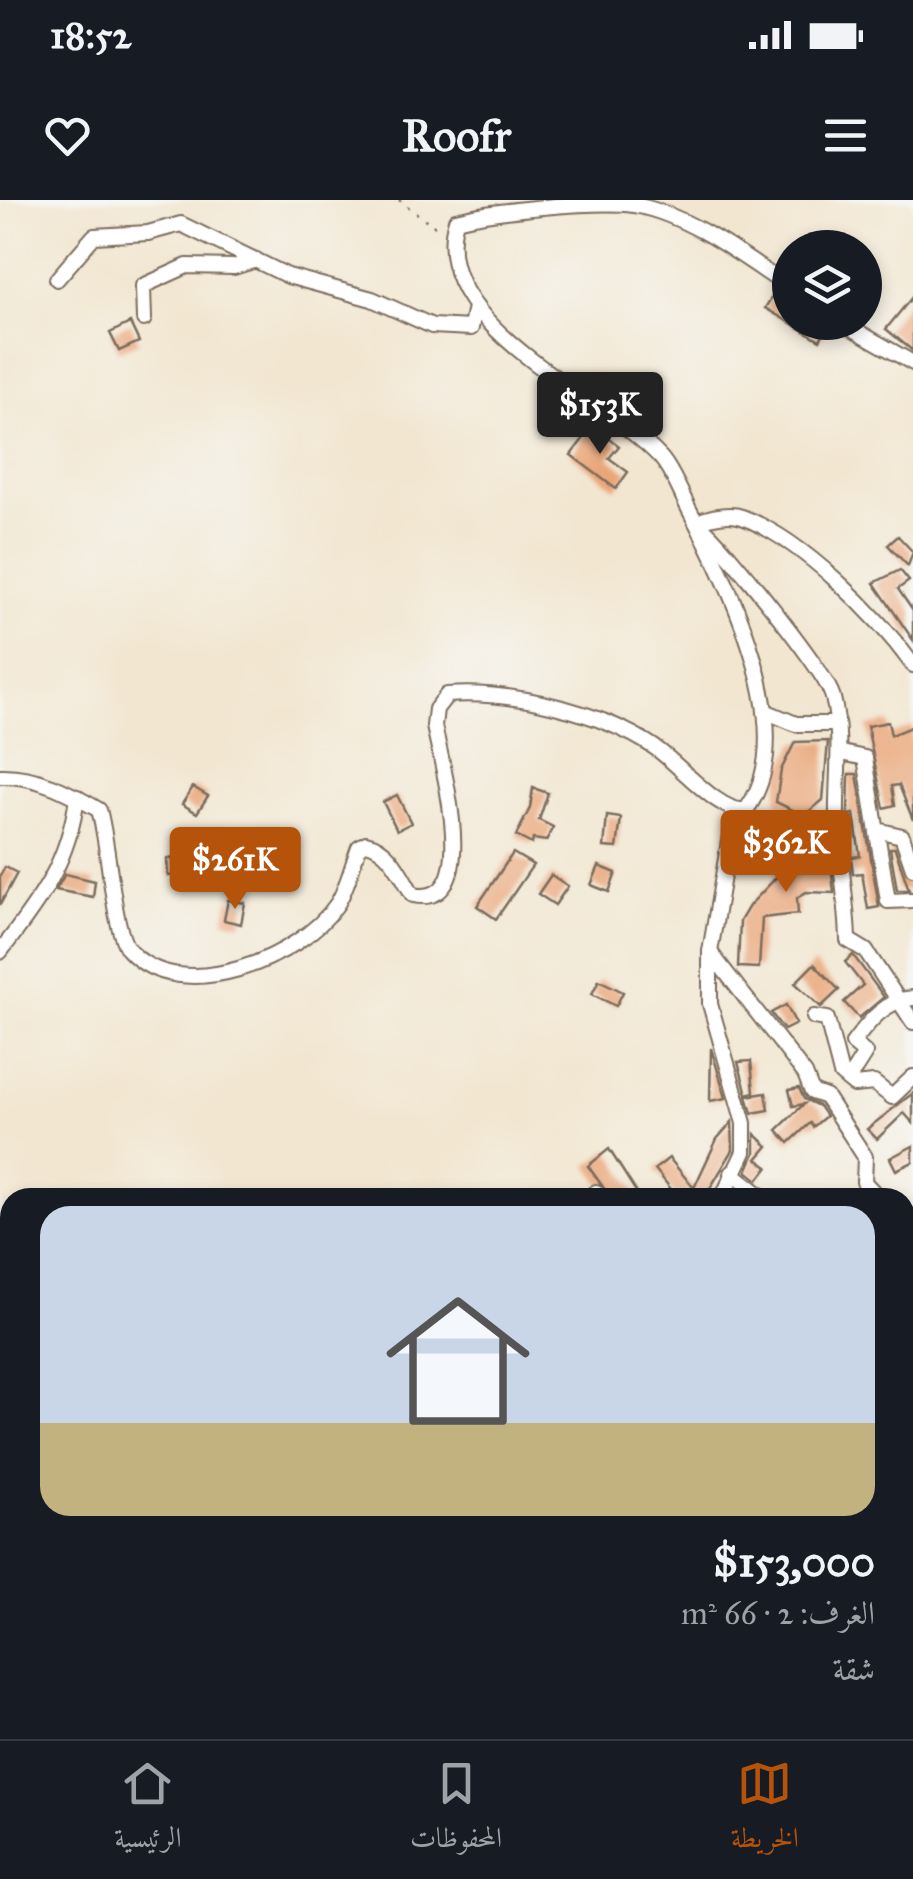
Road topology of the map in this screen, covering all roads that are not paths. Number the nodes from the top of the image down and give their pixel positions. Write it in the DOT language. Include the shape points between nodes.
graph roads {
  1 [pos="256,260"];
  2 [pos="772,277"];
  3 [pos="56,279"];
  4 [pos="475,306"];
  5 [pos="144,319"];
  6 [pos="873,340"];
  7 [pos="913,363"];
  8 [pos="696,522"];
  9 [pos="913,665"];
  10 [pos="765,711"];
  11 [pos="836,724"];
  12 [pos="842,753"];
  13 [pos="0,776"];
  14 [pos="77,797"];
  15 [pos="734,812"];
  16 [pos="877,830"];
  17 [pos="913,868"];
  18 [pos="913,900"];
  19 [pos="0,952"];
  20 [pos="710,952"];
  21 [pos="913,998"];
  22 [pos="894,999"];
  23 [pos="814,1016"];
  24 [pos="913,1022"];
  25 [pos="913,1077"];
  26 [pos="848,1080"];
  27 [pos="732,1173"];
  28 [pos="726,1188"];
  29 [pos="751,1188"];
  30 [pos="869,1188"];
  1 -- 3 [label="street" via="181,224 94,236"];
  1 -- 4 [label="street" via="432,326 471,328"];
  1 -- 5 [label="street" via="234,267 187,266 144,286"];
  2 -- 4 [label="street" via="676,219 632,204 483,213 456,220 451,238"];
  4 -- 8 [label="street" via="525,358 624,423 664,462"];
  6 -- 7 [label="street"];
  8 -- 9 [label="street" via="742,516 796,550 884,624"];
  8 -- 10 [label="street" via="738,615"];
  8 -- 11 [label="street" via="757,589 833,694"];
  10 -- 11 [label="street" via="796,724"];
  10 -- 15 [label="street" via="766,764 758,794 746,810"];
  11 -- 12 [label="street"];
  12 -- 16 [label="street" via="865,758"];
  12 -- 22 [label="street" via="837,815 848,940 866,951"];
  13 -- 14 [label="street" via="21,776"];
  14 -- 15 [label="street" via="99,810 116,926 129,950 156,970 191,975 272,959 309,933 338,904 366,843 392,860 413,894 440,893 450,878 453,851 434,726 447,695 474,693 604,718 689,772"];
  14 -- 19 [label="street" via="72,838 40,902"];
  15 -- 20 [label="street"];
  16 -- 17 [label="street" via="902,836"];
  16 -- 18 [label="street" via="888,902"];
  20 -- 27 [label="street" via="710,1004 744,1123 744,1152"];
  20 -- 30 [label="street" via="812,1092 826,1098 865,1157"];
  21 -- 22 [label="street"];
  22 -- 24 [label="street"];
  22 -- 26 [label="street" via="853,1043 865,1053"];
  23 -- 26 [label="street" via="827,1019"];
  25 -- 26 [label="street" via="892,1096 874,1083"];
  27 -- 28 [label="street"];
  27 -- 29 [label="street"];
}
